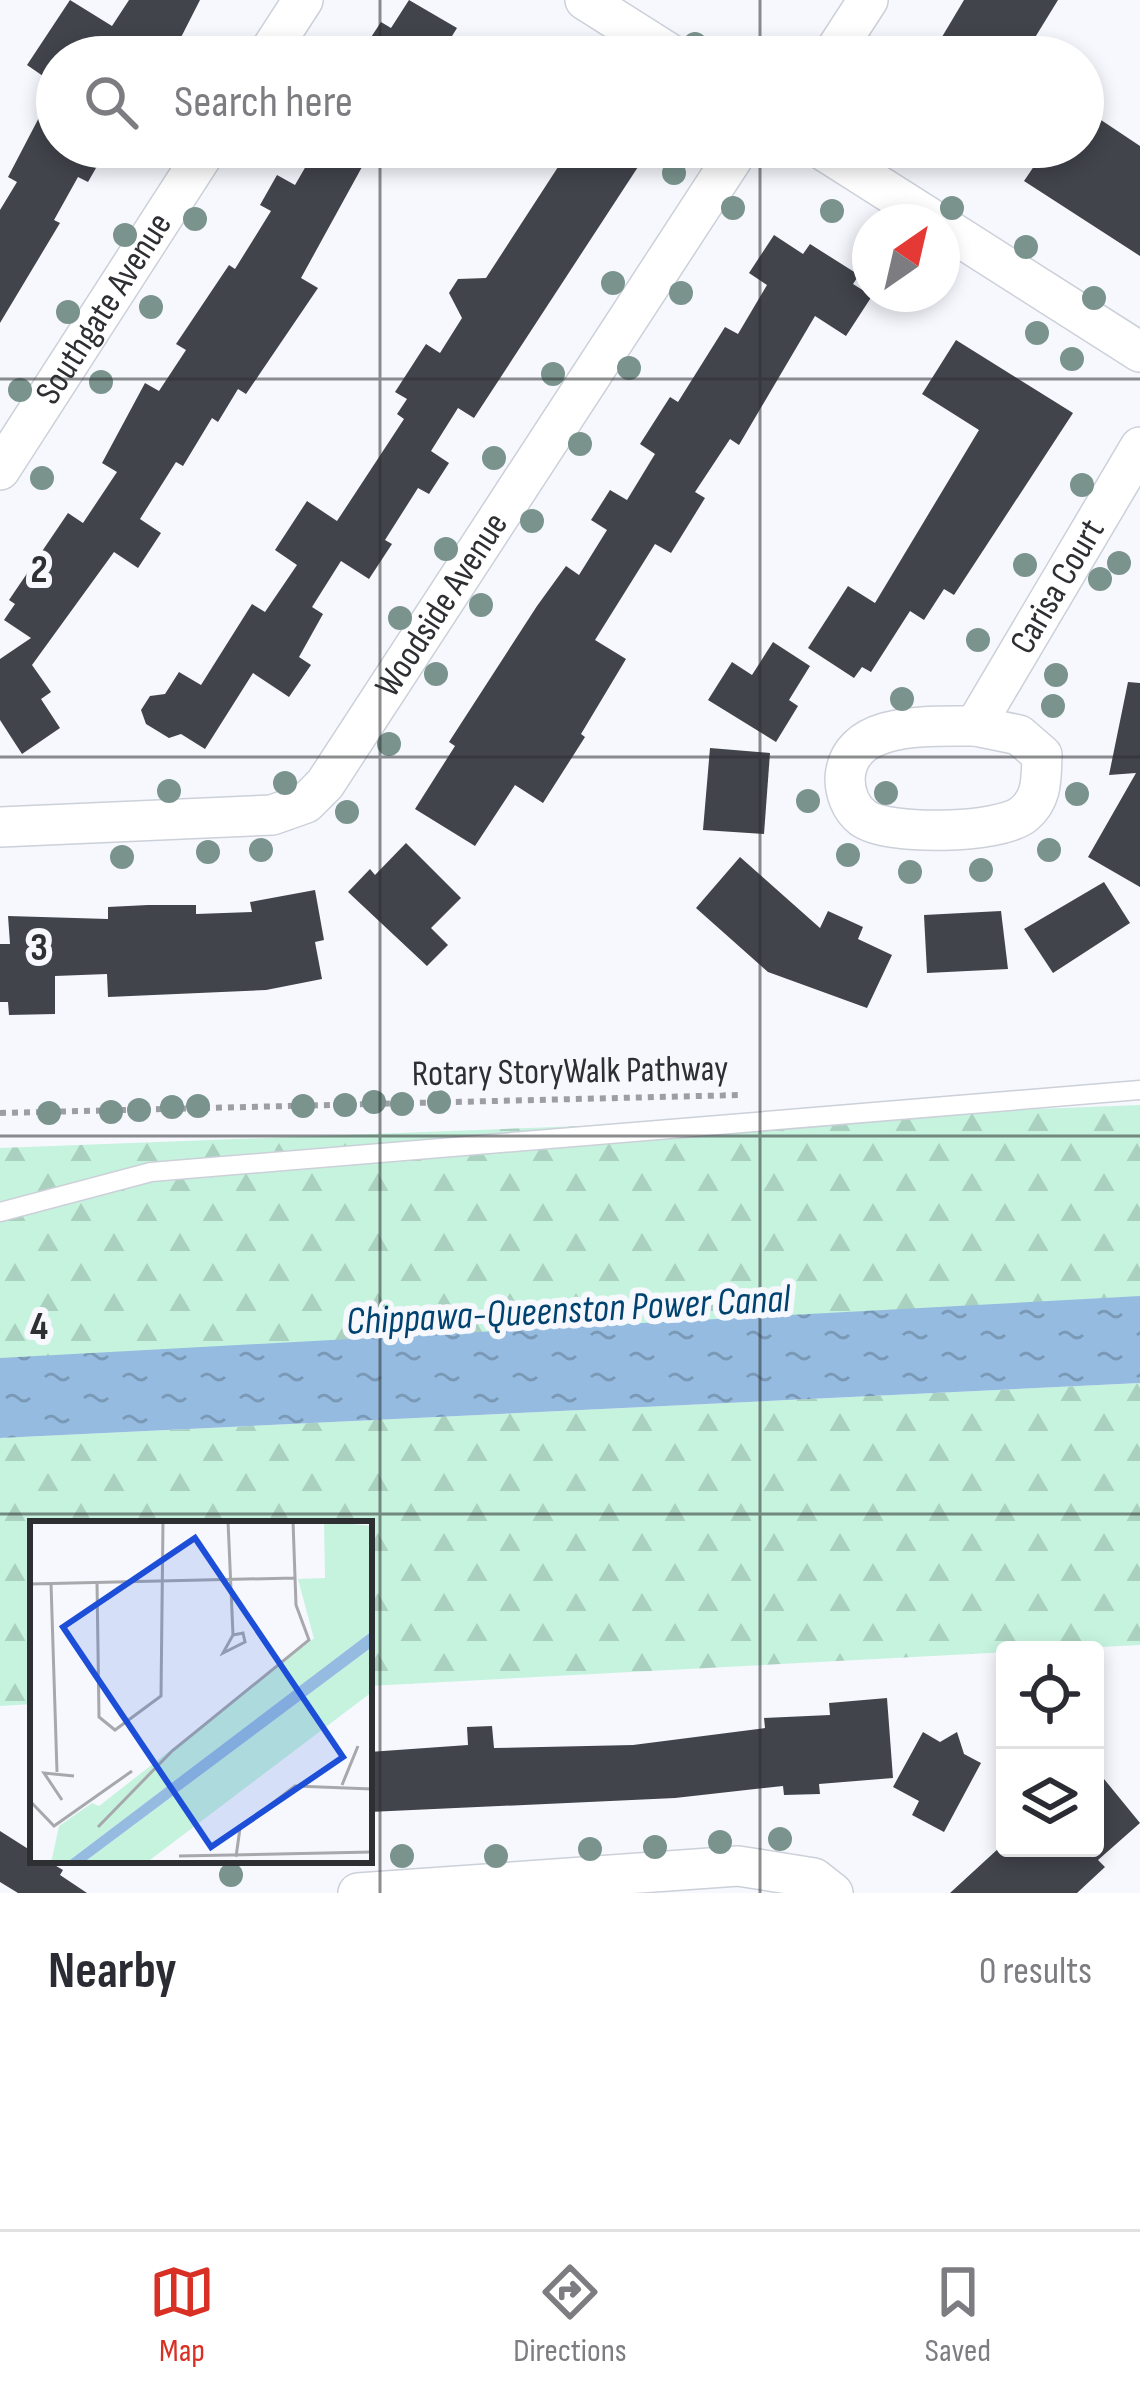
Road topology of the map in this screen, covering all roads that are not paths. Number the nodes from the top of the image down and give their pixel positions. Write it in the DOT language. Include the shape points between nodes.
graph roads {
  1 [pos="303,0"];
  2 [pos="585,0"];
  3 [pos="868,0"];
  4 [pos="280,36"];
  5 [pos="642,36"];
  6 [pos="845,36"];
  7 [pos="194,168"];
  8 [pos="726,168"];
  9 [pos="851,168"];
  10 [pos="908,204"];
  11 [pos="960,237"];
  12 [pos="1140,352"];
  13 [pos="1140,447"];
  14 [pos="0,470"];
  15 [pos="975,726"];
  16 [pos="0,827"];
  17 [pos="1140,1090"];
  18 [pos="0,1212"];
  19 [pos="358,1893"];
  20 [pos="832,1893"];
  1 -- 4 [label="street"];
  2 -- 5 [label="street"];
  3 -- 6 [label="street"];
  7 -- 14 [label="street, Southgate Avenue"];
  8 -- 16 [label="street, Woodside Avenue" via="326,784 306,803 272,815"];
  9 -- 10 [label="street"];
  11 -- 12 [label="street"];
  13 -- 15 [label="street, Carisa Court"];
  15 -- 15 [label="street" via="859,742 844,793 862,818 899,830 1022,817 1041,793 1042,755 1019,735"];
  17 -- 18 [label="lane" via="151,1172"];
  19 -- 20 [label="street" via="738,1866 814,1878"];
}
